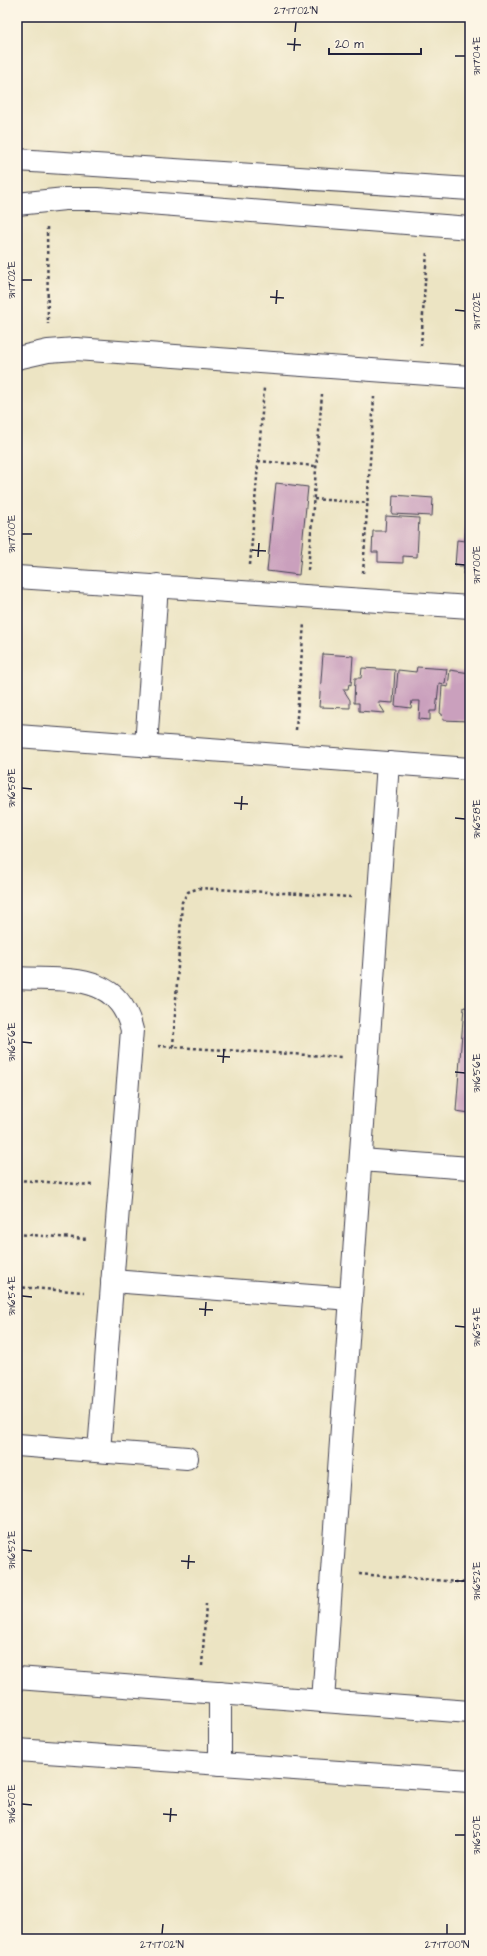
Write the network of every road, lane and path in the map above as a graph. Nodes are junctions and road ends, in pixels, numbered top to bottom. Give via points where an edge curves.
1 (17, 160) edge
2 (470, 189) edge
3 (46, 201) junction
4 (17, 204) edge
5 (429, 225) junction
6 (470, 228) edge
7 (48, 351) junction
8 (17, 358) edge
9 (266, 362) junction
10 (324, 367) junction
11 (376, 370) junction
12 (420, 373) junction
13 (470, 377) edge
14 (258, 461) junction
15 (316, 466) junction
16 (314, 499) junction
17 (368, 503) junction
18 (17, 577) edge
19 (157, 585) junction
20 (248, 591) junction
21 (306, 595) junction
22 (362, 599) junction
23 (470, 607) edge
24 (17, 736) edge
25 (146, 746) junction
26 (294, 756) junction
27 (388, 763) junction
28 (470, 768) edge
29 (379, 899) junction
30 (17, 978) edge
31 (132, 1044) junction
32 (173, 1047) junction
33 (368, 1058) junction
34 (361, 1160) junction
35 (470, 1168) edge
36 (17, 1180) edge
37 (120, 1187) junction
38 (17, 1234) edge
39 (116, 1241) junction
40 (17, 1287) edge
41 (112, 1288) junction
42 (351, 1299) junction
43 (17, 1445) edge
44 (98, 1451) junction
45 (187, 1458) dead end
46 (332, 1572) junction
47 (470, 1583) edge
48 (206, 1604) dead end
49 (17, 1678) edge
50 (210, 1693) junction
51 (323, 1701) junction
52 (470, 1712) edge
53 (17, 1750) edge
54 (220, 1764) junction
55 (470, 1781) edge

1 - 2 street
3 - 4 street
3 - 5 street via 97,199
3 - 7 path
5 - 6 street
5 - 12 path
7 - 8 street
7 - 9 street via 76,349
9 - 10 street
9 - 14 path
10 - 11 street
10 - 15 path
11 - 12 street
11 - 17 path
12 - 13 street
14 - 15 path
14 - 20 path
15 - 16 path
16 - 17 path
16 - 21 path
17 - 22 path
18 - 19 street
19 - 20 street
19 - 25 street
20 - 21 street
21 - 22 street
21 - 26 path
22 - 23 street
24 - 25 street
25 - 26 street
26 - 27 street
27 - 28 street
27 - 29 street
29 - 32 path via 199,888 188,892 182,902
29 - 33 street
30 - 31 street via 87,982 100,986 122,1004 132,1030
31 - 32 path
31 - 37 street
32 - 33 path
33 - 34 street
34 - 35 street
34 - 42 street
36 - 37 path
37 - 39 street
38 - 39 path
39 - 41 street
40 - 41 path
41 - 42 street
41 - 44 street
42 - 46 street
43 - 44 street
44 - 45 street
46 - 47 path
46 - 51 street
48 - 50 path
49 - 50 street
50 - 51 street
50 - 54 street
51 - 52 street
53 - 54 street
54 - 55 street

